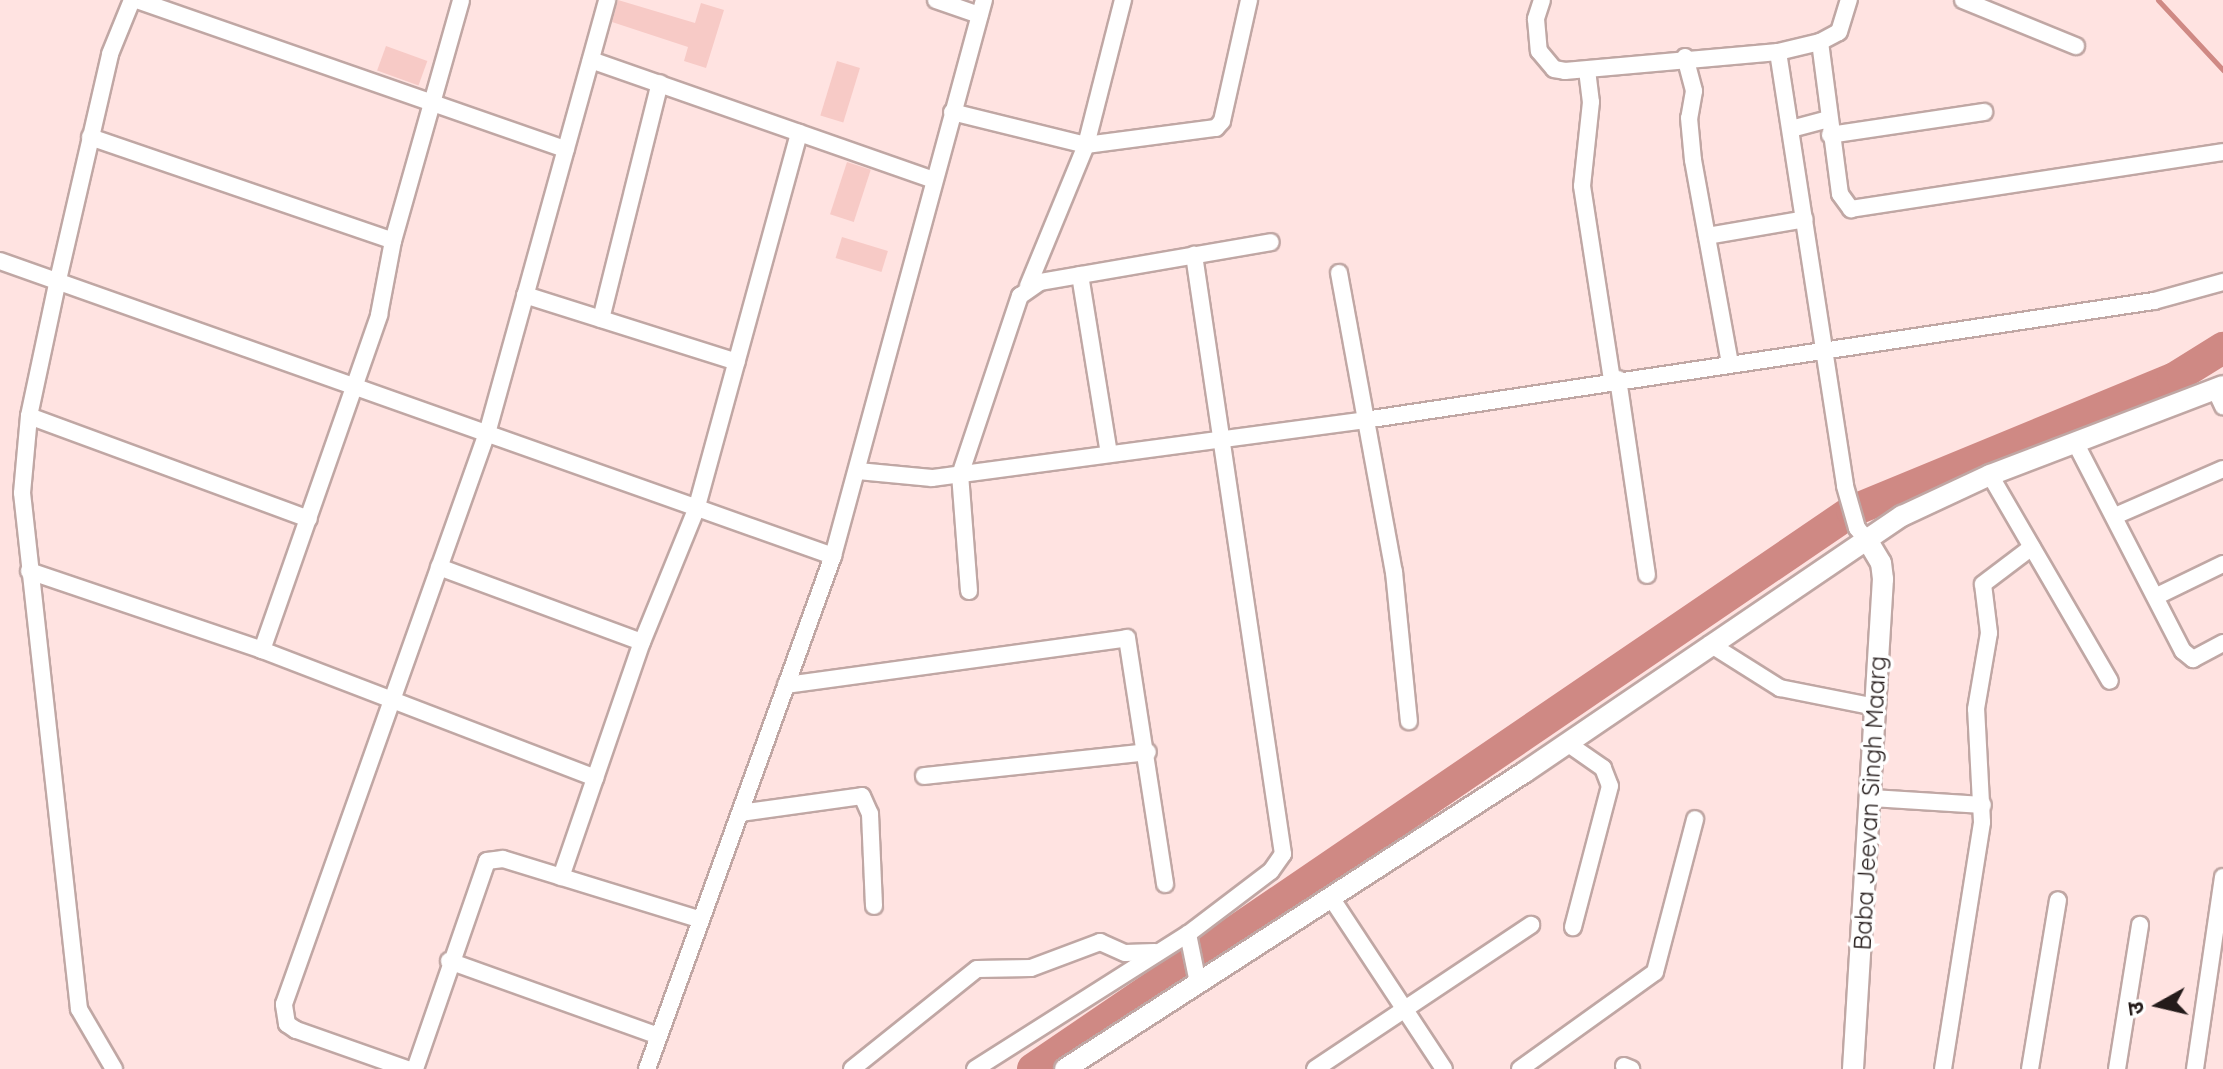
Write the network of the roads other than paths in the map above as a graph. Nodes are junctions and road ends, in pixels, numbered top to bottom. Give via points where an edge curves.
1 (135, 0) edge
2 (461, 0) edge
3 (607, 0) edge
4 (936, 0) edge
5 (1123, 0) edge
6 (1249, 0) edge
7 (1542, 0) edge
8 (1849, 0) edge
9 (1963, 0) edge
10 (981, 8) edge
11 (1820, 42) junction
12 (2076, 46) dead end
13 (1778, 52) junction
14 (1685, 57) junction
15 (591, 60) junction
16 (1587, 70) junction
17 (660, 83) junction
18 (435, 103) junction
19 (952, 112) junction
20 (1984, 112) dead end
21 (1829, 127) junction
22 (1791, 129) junction
23 (799, 133) junction
24 (90, 137) junction
25 (1086, 145) junction
26 (566, 149) junction
27 (2223, 152) edge
28 (933, 180) junction
29 (1805, 219) junction
30 (1707, 236) junction
31 (393, 241) junction
32 (1271, 242) dead end
33 (1194, 255) junction
34 (0, 261) edge
35 (1339, 273) dead end
36 (1080, 275) junction
37 (58, 280) junction
38 (2223, 282) edge
39 (1028, 286) junction
40 (525, 295) junction
41 (601, 319) junction
42 (1825, 348) junction
43 (737, 362) junction
44 (1730, 363) junction
45 (1615, 379) junction
46 (356, 387) junction
47 (2221, 395) edge
48 (29, 416) junction
49 (1365, 420) junction
50 (488, 430) junction
51 (1224, 439) junction
52 (2076, 444) junction
53 (1109, 454) junction
54 (2223, 469) edge
55 (858, 471) junction
56 (960, 475) junction
57 (1990, 475) junction
58 (696, 510) junction
59 (2115, 516) junction
60 (309, 519) junction
61 (1863, 534) junction
62 (2032, 547) junction
63 (833, 556) junction
64 (2223, 564) edge
65 (439, 567) junction
66 (29, 571) junction
67 (1647, 575) dead end
68 (969, 591) dead end
69 (2157, 596) junction
70 (642, 642) junction
71 (2223, 643) edge
72 (1710, 644) junction
73 (262, 650) junction
74 (2110, 681) dead end
75 (786, 685) junction
76 (394, 703) junction
77 (1876, 707) junction
78 (1409, 721) dead end
79 (1567, 743) junction
80 (1148, 752) junction
81 (924, 776) dead end
82 (595, 778) junction
83 (1872, 798) junction
84 (1983, 805) junction
85 (740, 813) junction
86 (1695, 819) dead end
87 (561, 877) junction
88 (2223, 877) edge
89 (1165, 884) dead end
90 (1330, 896) junction
91 (2058, 900) dead end
92 (874, 906) dead end
93 (701, 920) junction
94 (1531, 925) dead end
95 (2140, 925) dead end
96 (1573, 927) dead end
97 (1189, 938) junction
98 (1160, 951) junction
99 (449, 961) junction
100 (1197, 977) junction
101 (1404, 1008) junction
102 (658, 1036) junction
103 (1858, 1068) edge
104 (114, 1069) edge
105 (407, 1069) edge
106 (415, 1069) edge
107 (647, 1069) edge
108 (852, 1069) edge
109 (975, 1069) edge
110 (1065, 1069) edge
111 (1315, 1069) edge
112 (1444, 1069) edge
113 (1520, 1069) edge
114 (1943, 1069) edge
115 (2030, 1069) edge
116 (2117, 1069) edge
117 (2195, 1069) edge

1 - 18 street
1 - 24 street via 110,54
2 - 18 street
3 - 15 street
4 - 10 street
5 - 25 street
6 - 25 street via 1220,125
7 - 16 street via 1535,40 1545,61 1554,69
8 - 11 street via 1839,32
9 - 12 street
10 - 19 street
11 - 13 street
11 - 21 street
13 - 14 street
13 - 22 street
14 - 16 street
14 - 30 street via 1694,91 1690,130
15 - 17 street
15 - 26 street
16 - 45 street via 1591,102 1581,172
17 - 23 street
17 - 41 street
18 - 26 street
18 - 31 street
19 - 25 street
19 - 28 street
20 - 21 street
21 - 22 street
21 - 27 street via 1842,202 1859,210
22 - 29 street
23 - 28 street
23 - 43 street
24 - 31 street
24 - 37 street
25 - 39 street
26 - 40 street
28 - 55 street
29 - 30 street
29 - 42 street
30 - 44 street
31 - 46 street via 379,315
32 - 33 street
33 - 36 street
33 - 51 street
34 - 37 street
35 - 49 street
36 - 39 street
36 - 53 street
37 - 46 street
37 - 48 street
38 - 42 street via 2154,301
39 - 56 street via 1020,296
40 - 41 street
40 - 50 street
41 - 43 street
42 - 44 street
42 - 61 street via 1850,508
43 - 58 street
44 - 45 street
45 - 49 street
45 - 67 street
46 - 50 street
46 - 60 street
47 - 52 street
48 - 60 street
48 - 66 street via 22,493
49 - 51 street
49 - 78 street via 1394,572
50 - 58 street
50 - 65 street
51 - 53 street
51 - 97 street via 1283,854 1271,871
52 - 57 street
52 - 59 street
53 - 56 street
54 - 59 street
55 - 56 street via 900,477
55 - 63 street
56 - 68 street
57 - 61 street
57 - 62 street
58 - 63 street
58 - 70 street
59 - 69 street
60 - 73 street
61 - 72 street
61 - 77 street, Baba Jeevan Singh Maarg via 1882,571
62 - 74 street
62 - 84 street via 1983,584 1989,633 1976,709
63 - 75 street
64 - 69 street
65 - 70 street
65 - 76 street
66 - 73 street
66 - 104 street via 79,1009
69 - 71 street via 2187,656 2193,659
70 - 82 street
72 - 77 street via 1780,688
72 - 79 street
73 - 76 street
75 - 80 street via 1118,636 1132,646
75 - 85 street
76 - 82 street
76 - 105 street via 321,894 283,1014 296,1030
77 - 83 street, Baba Jeevan Singh Maarg
79 - 90 street
79 - 96 street via 1603,768 1610,786
80 - 81 street
80 - 89 street
82 - 87 street
83 - 84 street
83 - 103 street, Baba Jeevan Singh Maarg
84 - 114 street
85 - 92 street via 862,796 870,814
85 - 93 street
86 - 113 street via 1655,972
87 - 93 street
87 - 99 street via 503,859 487,861
88 - 117 street
90 - 100 street
90 - 101 street
91 - 115 street
93 - 102 street
94 - 101 street
95 - 116 street
97 - 98 street
97 - 100 street
98 - 108 street via 1125,953 1100,942 1031,968 977,969
98 - 109 street
99 - 102 street
99 - 106 street
100 - 110 street
101 - 111 street
101 - 112 street
102 - 107 street

